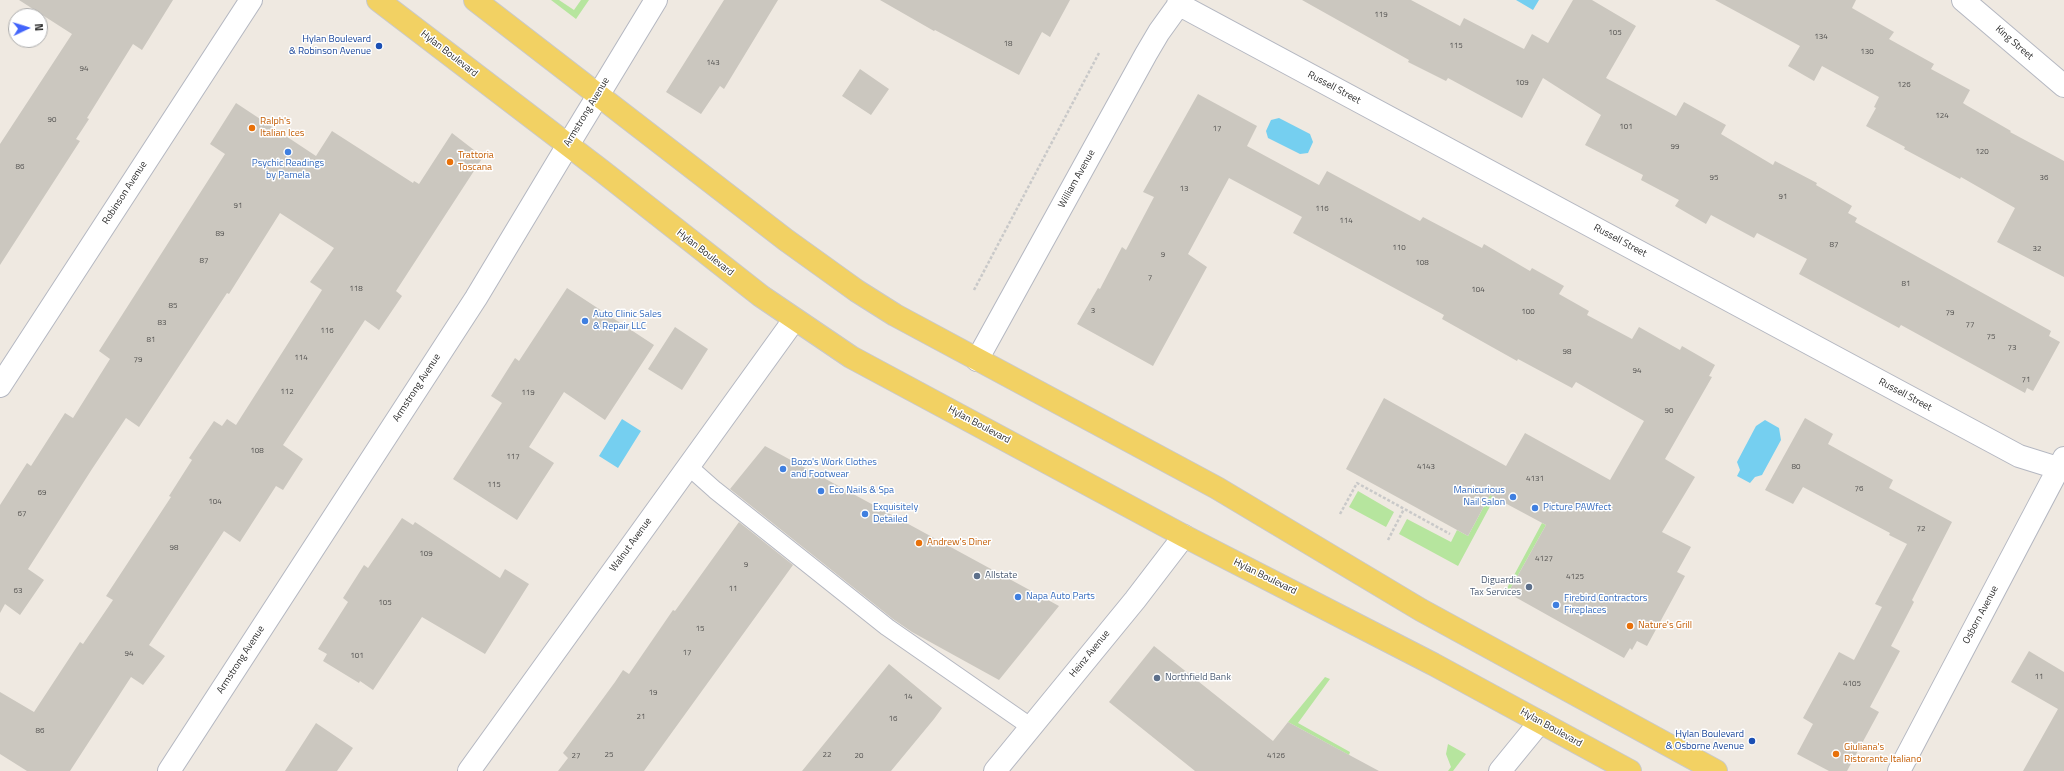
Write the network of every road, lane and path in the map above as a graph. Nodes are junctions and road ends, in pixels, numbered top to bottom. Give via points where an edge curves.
1 (251, 0) edge
2 (378, 0) edge
3 (475, 0) edge
4 (656, 0) edge
5 (1963, 0) edge
6 (1180, 2) edge
7 (1099, 53) dead end
8 (2064, 86) edge
9 (597, 94) junction
10 (568, 145) junction
11 (974, 290) dead end
12 (794, 320) junction
13 (977, 360) junction
14 (0, 386) edge
15 (688, 466) junction
16 (2062, 466) edge
17 (1404, 509) junction
18 (1340, 514) dead end
19 (1450, 534) dead end
20 (1184, 536) junction
21 (1388, 540) dead end
22 (1540, 722) junction
23 (1030, 727) junction
24 (169, 771) edge
25 (469, 771) edge
26 (994, 771) edge
27 (1500, 771) edge
28 (1630, 771) edge
29 (1716, 771) edge
30 (1899, 771) edge

1 - 14 street, Robinson Avenue
2 - 10 main road, Hylan Boulevard
3 - 9 main road
4 - 9 street, Armstrong Avenue
5 - 8 street, King Street
6 - 13 street, William Avenue via 1146,54
6 - 16 street, Russell Street via 2019,456
7 - 11 path
9 - 10 street, Armstrong Avenue
9 - 13 main road via 786,240 857,291 894,315
10 - 12 main road, Hylan Boulevard via 705,254
10 - 24 street, Armstrong Avenue via 476,298
12 - 15 street, Walnut Avenue
12 - 20 main road, Hylan Boulevard via 887,377
13 - 29 main road via 1217,488 1421,610
15 - 23 lane via 887,627
15 - 25 street, Walnut Avenue
16 - 30 street, Osborn Avenue
17 - 18 path via 1358,483
17 - 19 path
17 - 21 path
20 - 22 main road, Hylan Boulevard via 1312,600
20 - 23 street, Heinz Avenue via 1135,600
22 - 27 street
22 - 28 main road, Hylan Boulevard
23 - 26 street, Heinz Avenue

